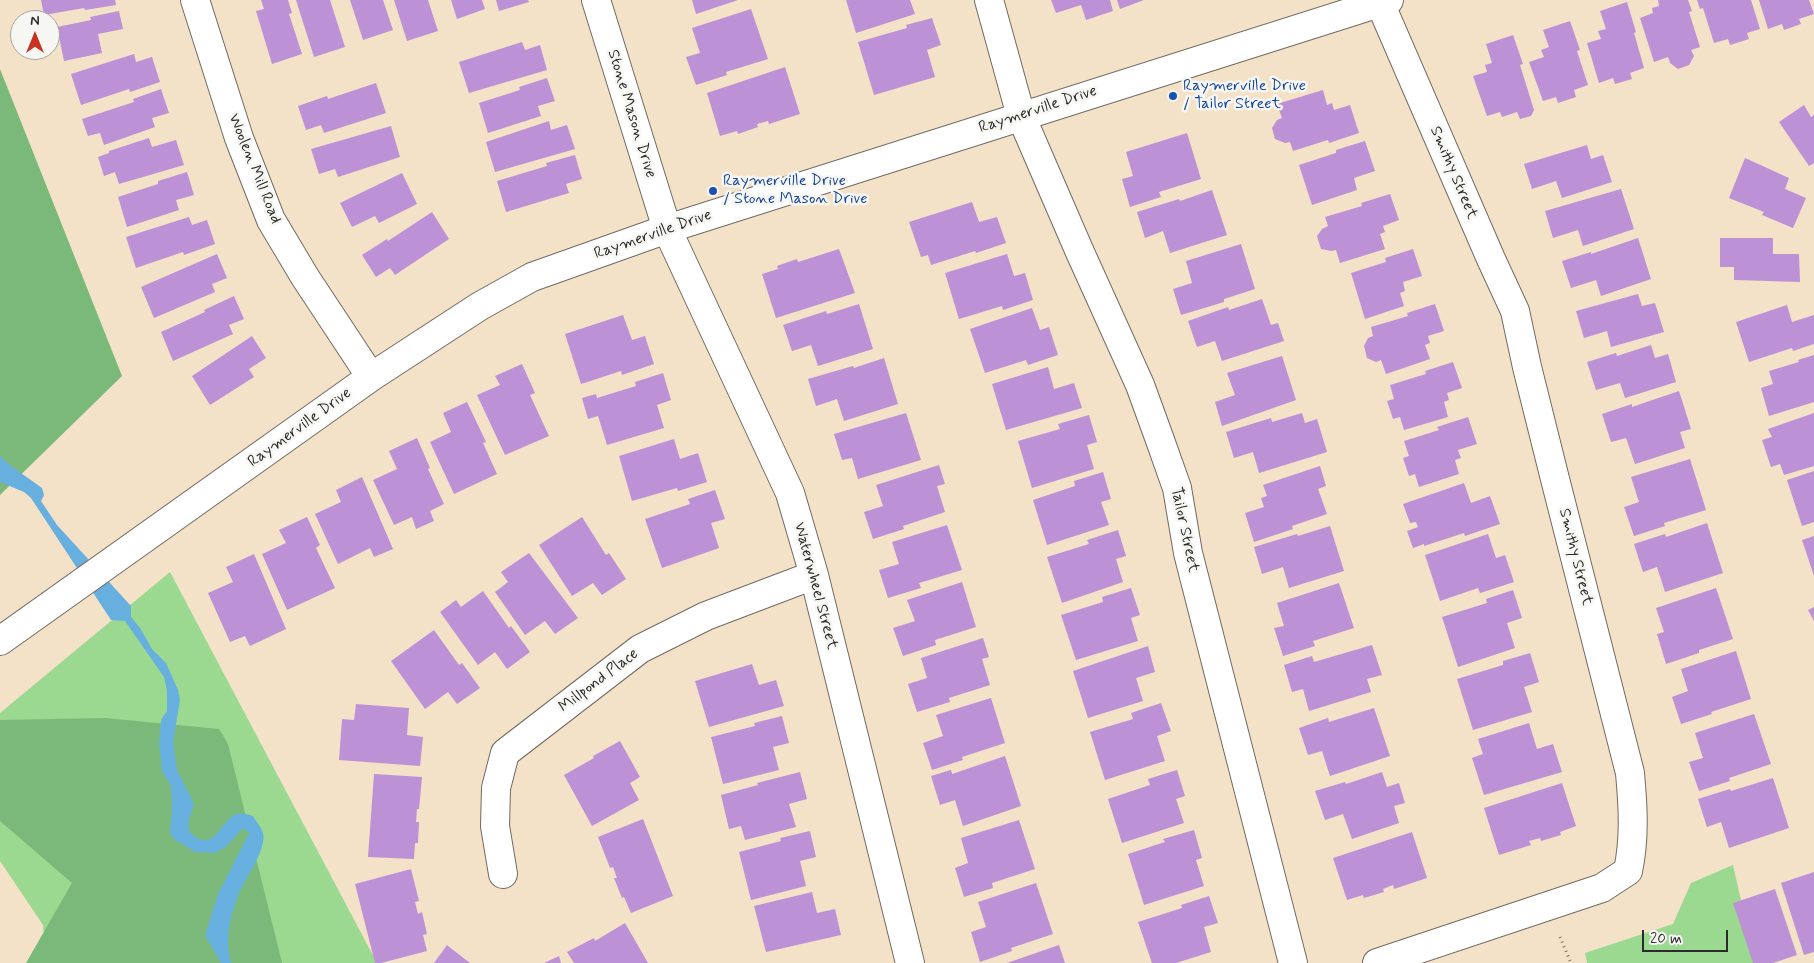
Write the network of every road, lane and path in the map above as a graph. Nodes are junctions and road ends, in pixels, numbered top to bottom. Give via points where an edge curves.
1 (195, 0) edge
2 (596, 0) edge
3 (989, 0) edge
4 (1385, 1) edge
5 (1021, 116) junction
6 (666, 229) junction
7 (371, 377) junction
8 (814, 575) junction
9 (0, 641) edge
10 (503, 874) dead end
11 (1560, 937) dead end
12 (910, 963) edge
13 (1293, 963) edge
14 (1377, 963) edge
15 (1571, 963) edge

1 - 7 street, Woolen Mill Road via 239,138 271,220 304,277
2 - 6 street, Stone Mason Drive
3 - 5 street, Tailor Street
4 - 5 street, Raymerville Drive
4 - 14 street, Smithy Street via 1491,259 1516,311 1552,470 1630,773 1634,812 1628,871 1602,888
5 - 6 street, Raymerville Drive
5 - 13 street, Tailor Street via 1140,385 1177,488 1188,553
6 - 7 street, Raymerville Drive via 532,277 480,306
6 - 8 street, Waterwheel Street via 790,493
7 - 9 street, Raymerville Drive
8 - 10 street, Millpond Place via 706,616 640,649 505,754 496,788 495,826
8 - 12 street, Waterwheel Street
11 - 15 path

